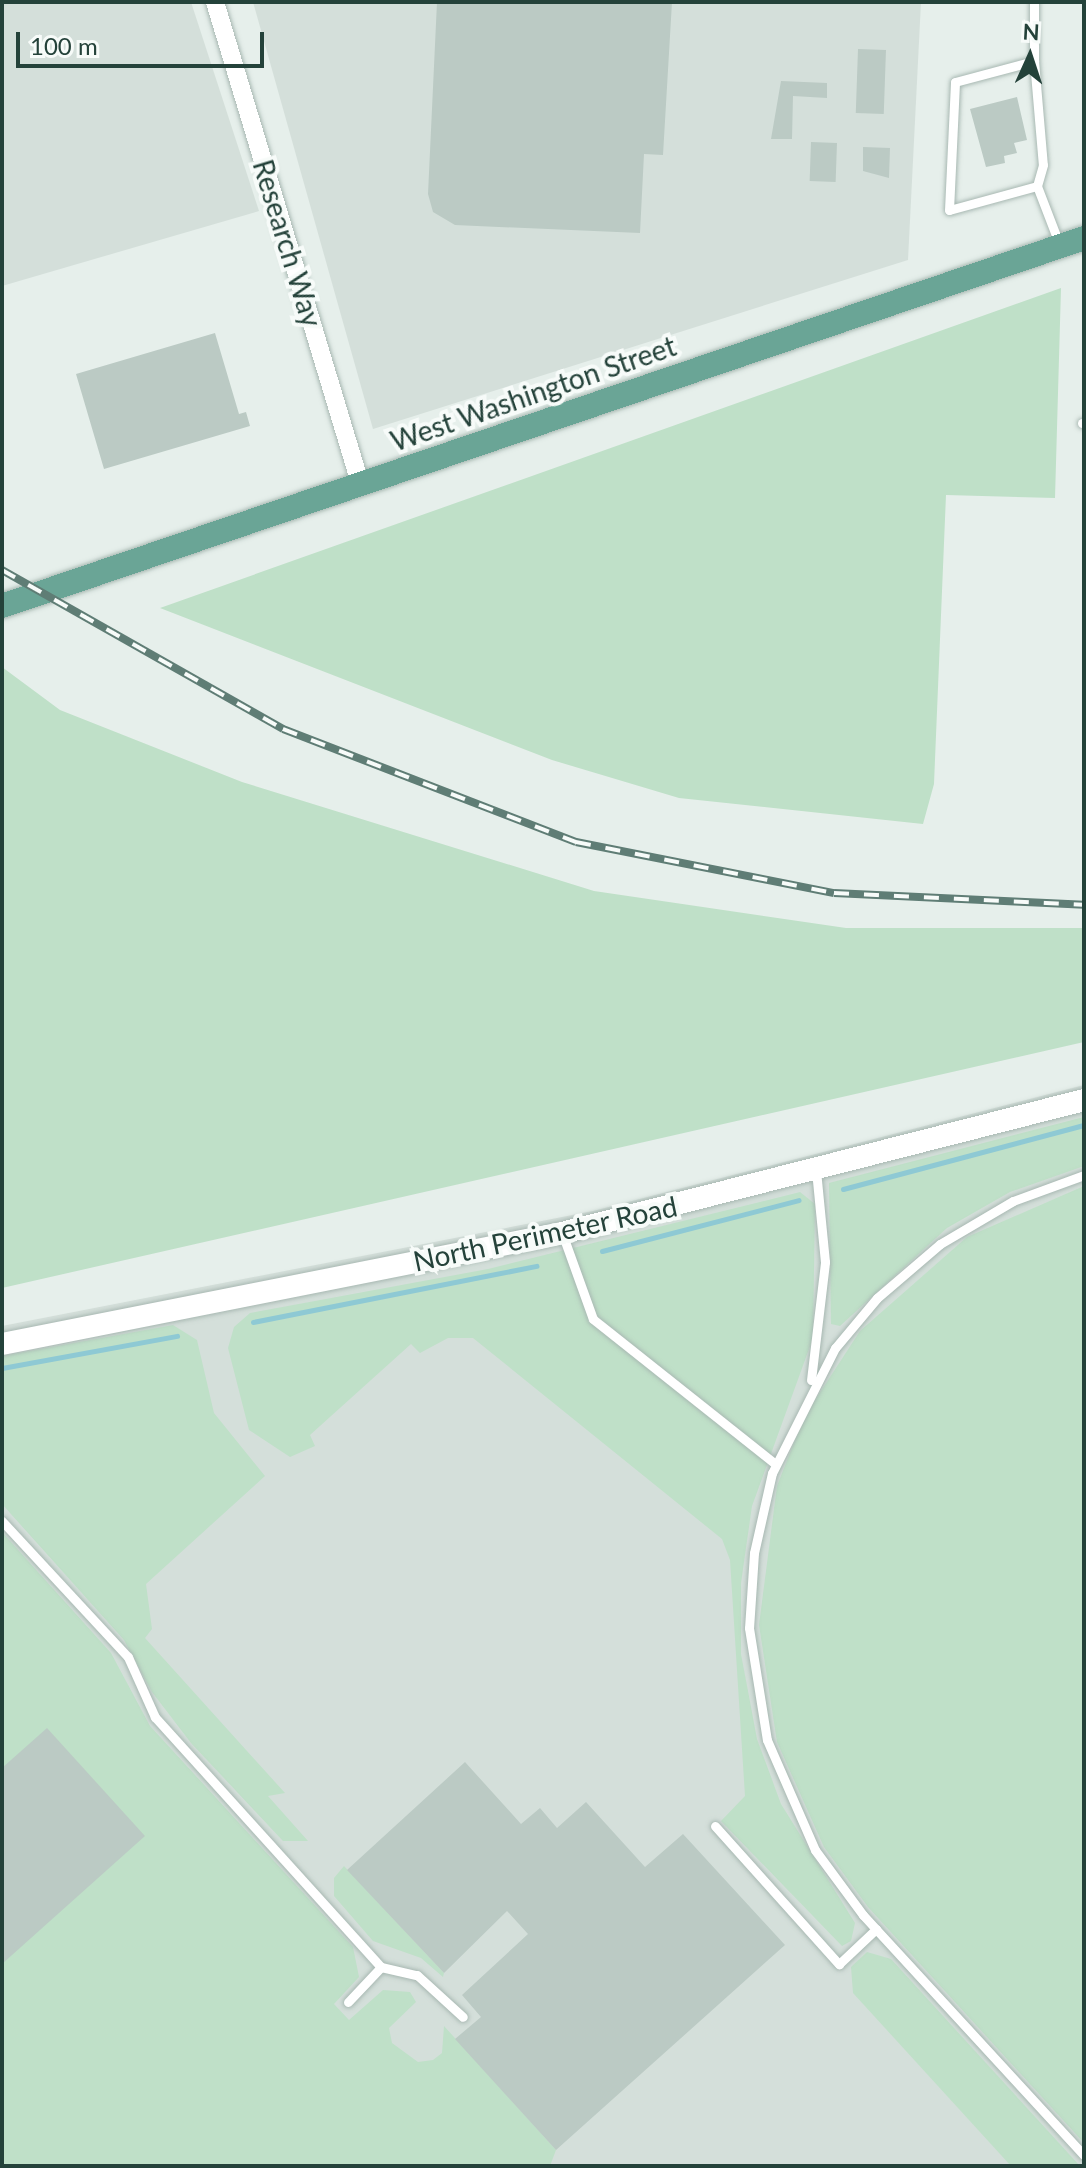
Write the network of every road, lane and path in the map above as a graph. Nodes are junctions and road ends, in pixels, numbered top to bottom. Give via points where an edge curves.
1 (215, 2) edge
2 (1034, 2) edge
3 (1034, 61) junction
4 (1037, 186) junction
5 (1084, 238) edge
6 (1060, 246) junction
7 (360, 483) junction
8 (2, 606) edge
9 (1084, 1100) edge
10 (816, 1170) junction
11 (1084, 1175) edge
12 (562, 1233) junction
13 (2, 1344) edge
14 (810, 1387) junction
15 (775, 1464) junction
16 (2, 1521) edge
17 (715, 1826) dead end
18 (876, 1929) junction
19 (381, 1967) junction
20 (348, 2002) dead end
21 (463, 2017) dead end
22 (1084, 2155) edge

1 - 7 street, Research Way
2 - 3 lane
3 - 4 lane via 1043,165
3 - 4 lane via 955,82 949,210
4 - 6 lane
5 - 6 main road, West Washington Street
6 - 7 main road, West Washington Street
7 - 8 main road, West Washington Street
9 - 10 street, North Perimeter Road
10 - 12 street, North Perimeter Road
10 - 14 lane via 825,1262
11 - 14 lane via 1013,1201 933,1249 871,1304
12 - 13 street, North Perimeter Road
12 - 15 lane via 593,1319
14 - 15 lane
15 - 18 lane via 751,1581 760,1711 776,1767 811,1842
16 - 19 lane via 128,1657 155,1717
17 - 18 lane via 839,1964
18 - 22 lane
19 - 20 lane
19 - 21 lane via 417,1975

